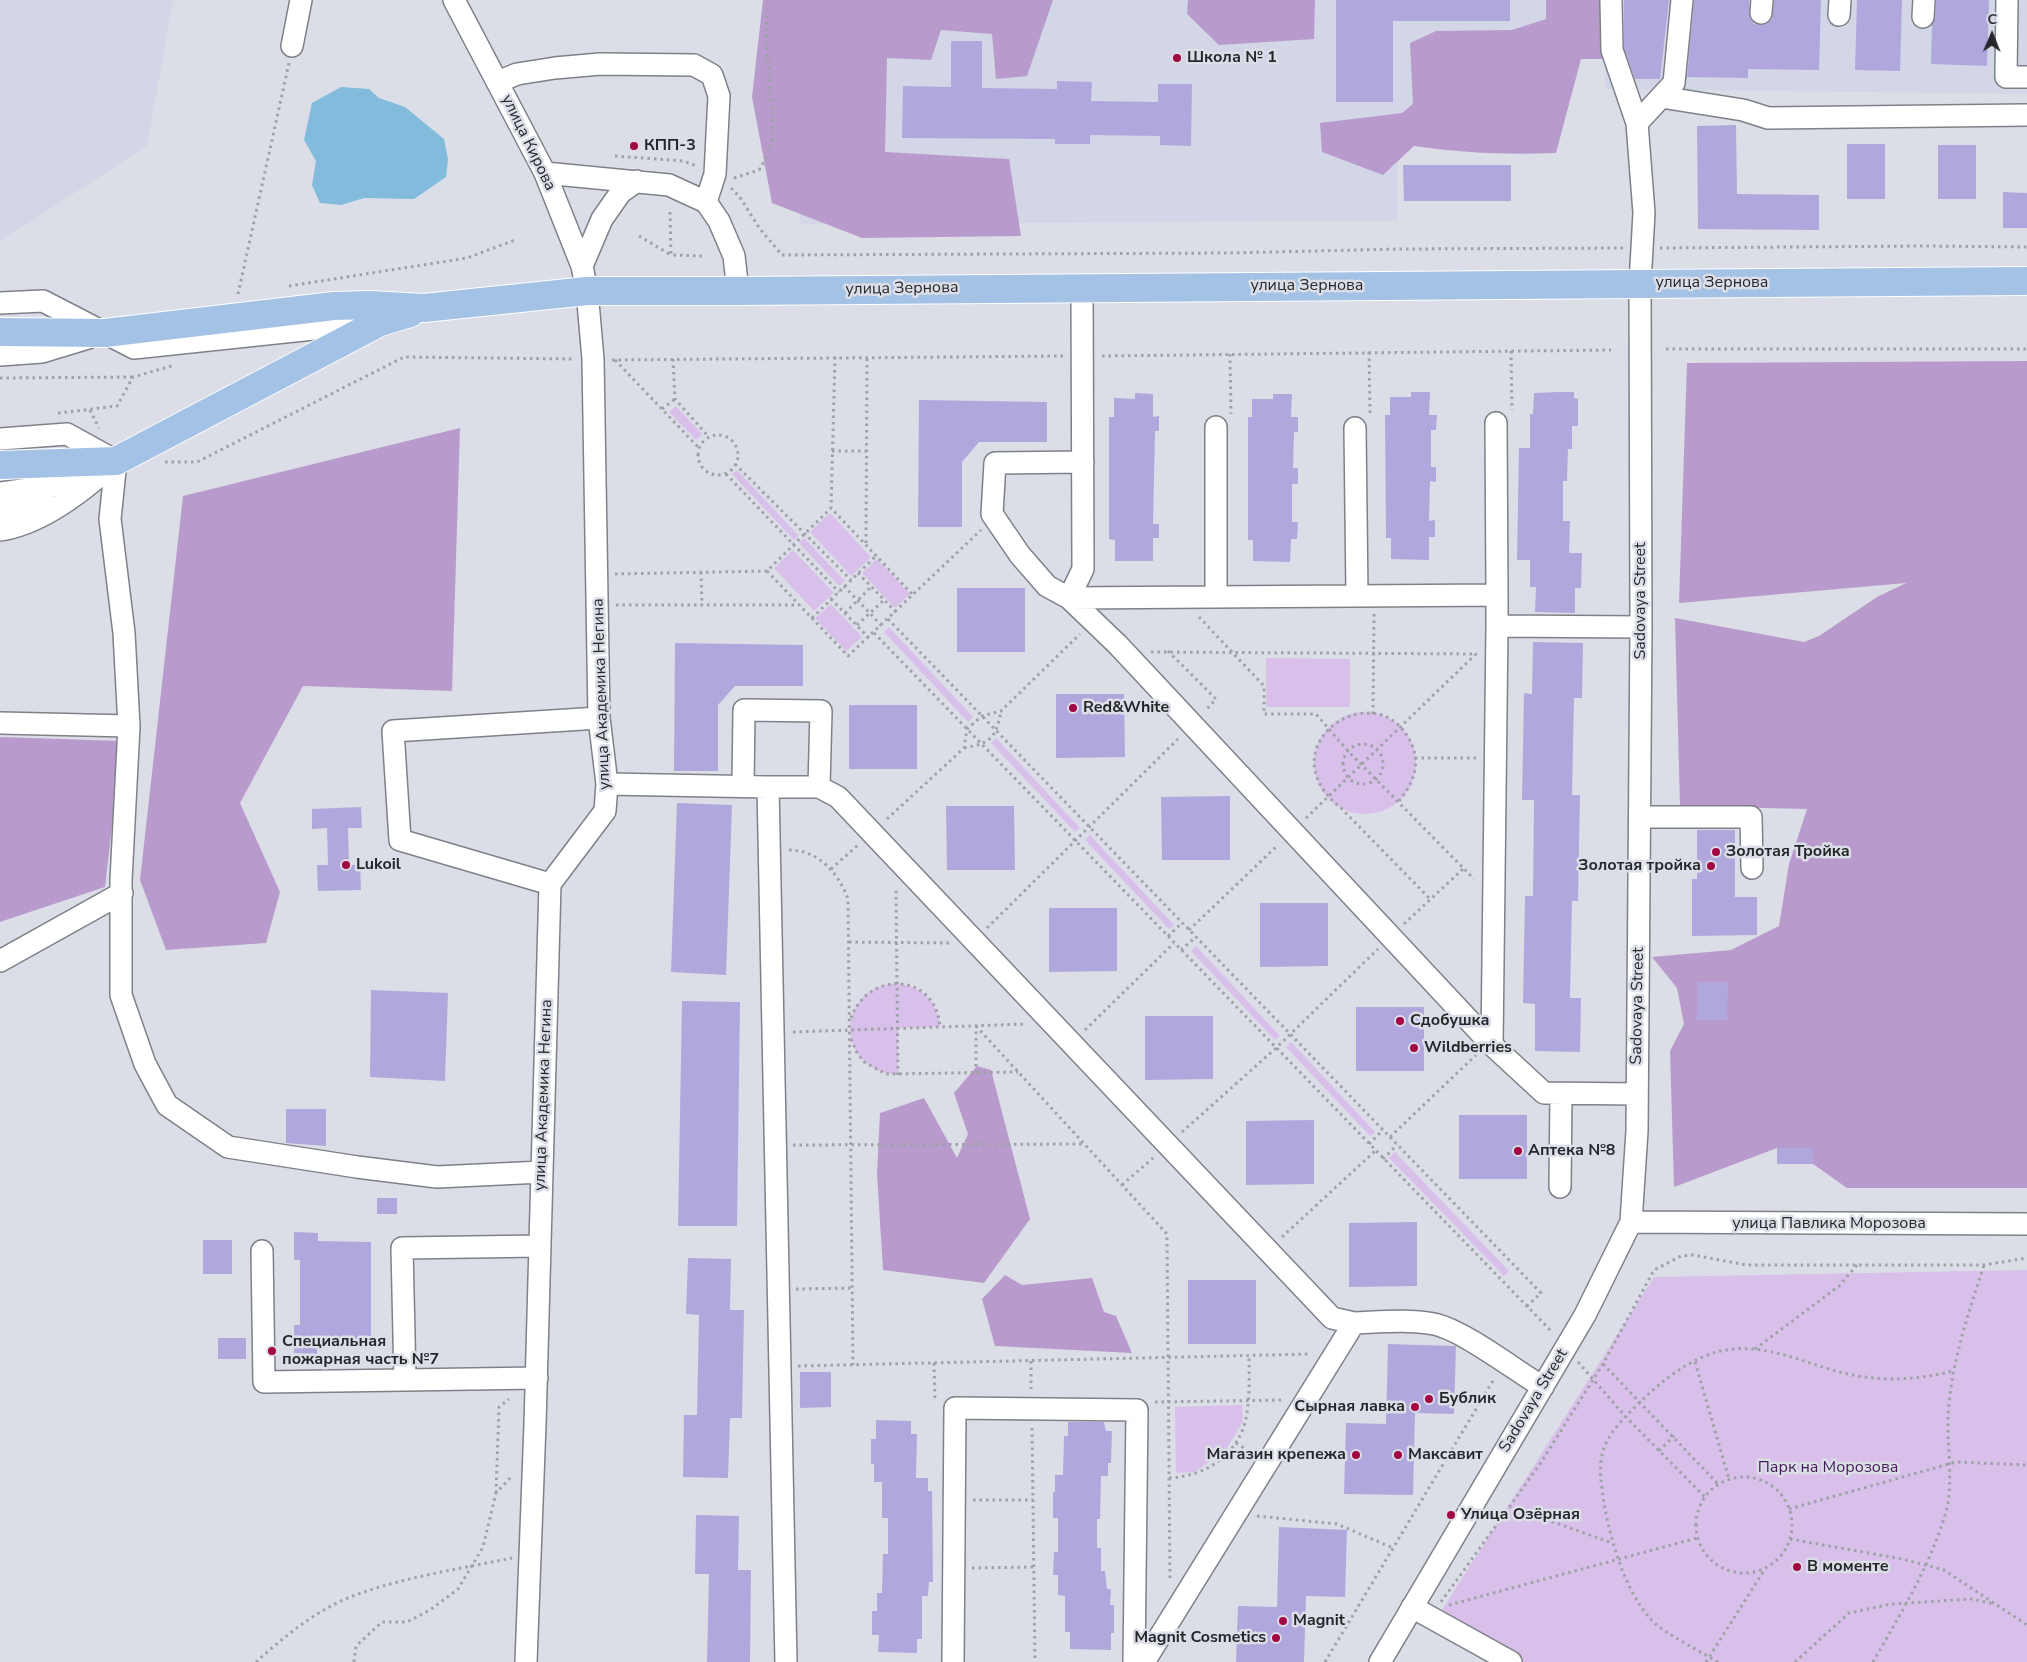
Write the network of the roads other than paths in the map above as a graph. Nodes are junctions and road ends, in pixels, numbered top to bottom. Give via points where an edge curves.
1 (454, 0) edge
2 (1612, 0) edge
3 (1682, 0) edge
4 (2007, 0) edge
5 (296, 5) edge
6 (292, 46) road end
7 (2027, 77) edge
8 (498, 82) junction
9 (1661, 98) junction
10 (2027, 115) edge
11 (1637, 123) junction
12 (545, 173) junction
13 (637, 181) junction
14 (706, 202) junction
15 (584, 279) junction
16 (2027, 281) edge
17 (1640, 283) junction
18 (1082, 288) junction
19 (738, 291) junction
20 (0, 303) edge
21 (424, 308) junction
22 (380, 322) junction
23 (0, 332) edge
24 (105, 333) junction
25 (0, 355) edge
26 (1496, 423) road end
27 (1216, 427) road end
28 (1355, 428) road end
29 (0, 439) edge
30 (116, 461) junction
31 (1082, 462) junction
32 (0, 465) edge
33 (96, 479) junction
34 (0, 493) edge
35 (68, 499) junction
36 (0, 512) edge
37 (0, 530) edge
38 (1497, 595) junction
39 (1365, 596) junction
40 (1069, 598) junction
41 (1216, 598) junction
42 (1497, 626) junction
43 (1641, 627) junction
44 (599, 718) junction
45 (0, 723) edge
46 (129, 726) junction
47 (607, 784) junction
48 (743, 786) junction
49 (768, 787) junction
50 (820, 787) junction
51 (1640, 817) junction
52 (1752, 868) dead end
53 (550, 884) junction
54 (122, 893) junction
55 (0, 961) edge
56 (1486, 1048) junction
57 (1561, 1094) junction
58 (1637, 1094) junction
59 (542, 1172) junction
60 (1560, 1187) dead end
61 (1631, 1222) junction
62 (2027, 1224) edge
63 (540, 1246) junction
64 (262, 1251) dead end
65 (1354, 1323) junction
66 (537, 1378) junction
67 (404, 1380) junction
68 (1543, 1388) junction
69 (1412, 1607) junction
70 (526, 1662) edge
71 (786, 1662) edge
72 (953, 1662) edge
73 (1134, 1662) edge
74 (1144, 1662) edge
75 (1380, 1662) edge
76 (1511, 1662) edge

1 - 8 street, улица Кирова
2 - 11 street, Sadovaya Street via 1612,50
3 - 9 street via 1674,83
4 - 7 street via 2006,77
5 - 6 street
8 - 12 street, улица Кирова
8 - 14 street via 517,74 600,64 694,65 712,75 718,96 718,177
9 - 10 street via 1743,110 1768,118
9 - 11 street
11 - 17 street, Sadovaya Street via 1644,214
12 - 13 street
12 - 15 street, улица Кирова
13 - 14 street via 669,184
13 - 15 street via 621,192 602,219
14 - 19 street via 719,221 734,256
15 - 19 main road, улица Зернова
15 - 21 main road, улица Зернова
15 - 44 street, улица Академика Негина via 593,359
16 - 17 main road, улица Зернова
17 - 18 main road, улица Зернова
17 - 43 street, Sadovaya Street
18 - 19 main road, улица Зернова
18 - 31 street
20 - 24 street via 43,302
21 - 22 main road
21 - 24 main road via 334,306
22 - 24 street via 134,348
22 - 30 main road
23 - 24 main road
24 - 25 street via 42,352
26 - 38 street
27 - 41 street
28 - 39 street
29 - 30 street via 68,434
30 - 32 main road
30 - 33 street
30 - 46 street via 110,519 124,633
31 - 40 street via 1083,569
31 - 40 street via 995,463 992,514 1047,586
33 - 34 street
33 - 35 street
35 - 36 street
35 - 37 street via 18,528
38 - 39 street
38 - 42 street
39 - 41 street
40 - 41 street
40 - 56 street via 1118,645 1391,937
42 - 43 street
42 - 56 street via 1487,654 1496,758
43 - 51 street, Sadovaya Street
44 - 47 street, улица Академика Негина
44 - 53 street via 393,731 400,840
45 - 46 street
46 - 54 street
47 - 48 street
47 - 53 street, улица Академика Негина via 605,811
48 - 49 street
48 - 50 street via 744,710 821,711
49 - 50 street
49 - 71 street
50 - 65 street via 838,797 1332,1318
51 - 52 street via 1750,817
51 - 58 street, Sadovaya Street
53 - 59 street, улица Академика Негина
54 - 55 street
54 - 59 street via 121,995 145,1064 167,1105 228,1147 437,1177
56 - 57 street via 1544,1093
57 - 58 street
57 - 60 street
58 - 61 street, Sadovaya Street
59 - 63 street, улица Академика Негина
61 - 62 street, улица Павлика Морозова
61 - 68 street, Sadovaya Street via 1612,1265
63 - 66 street, улица Академика Негина
63 - 67 street via 402,1248
64 - 67 street via 264,1382
65 - 68 street via 1421,1322 1437,1325 1460,1335
65 - 74 street
66 - 67 street
66 - 70 street, улица Академика Негина
68 - 69 street, Sadovaya Street
69 - 75 street, Sadovaya Street
69 - 76 street
72 - 73 street via 956,1408 1137,1410

